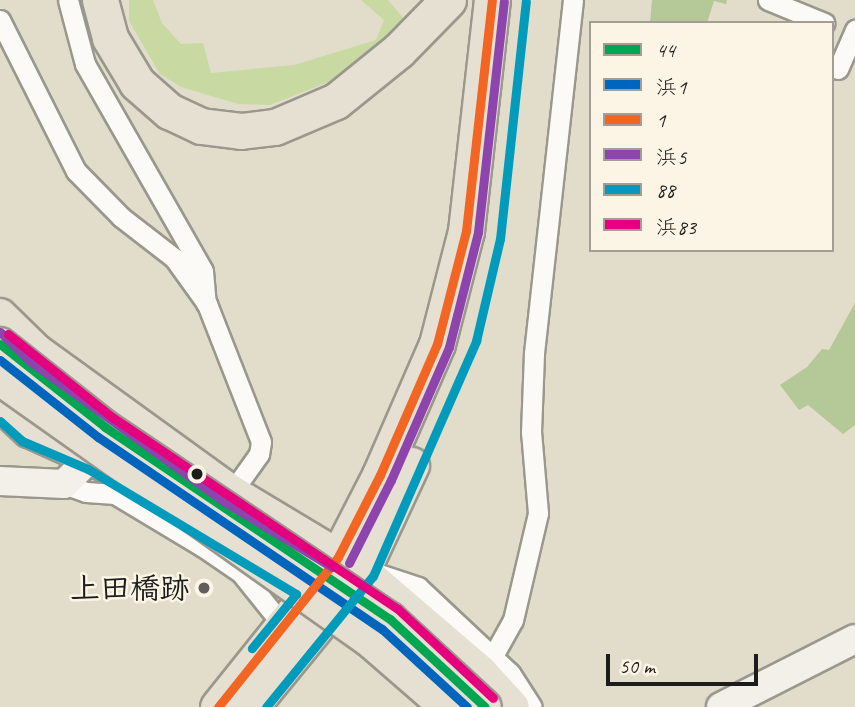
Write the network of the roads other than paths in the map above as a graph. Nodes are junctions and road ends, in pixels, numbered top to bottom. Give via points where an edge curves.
1 (68, 0) edge
2 (100, 0) edge
3 (448, 0) edge
4 (492, 0) edge
5 (514, 0) edge
6 (573, 0) edge
7 (768, 0) edge
8 (0, 20) edge
9 (819, 21) edge
10 (834, 27) edge
11 (854, 33) edge
12 (838, 69) dead end
13 (206, 304) junction
14 (0, 315) edge
15 (0, 344) edge
16 (0, 379) edge
17 (0, 404) edge
18 (125, 415) junction
19 (94, 458) junction
20 (0, 481) edge
21 (64, 484) junction
22 (232, 492) junction
23 (350, 563) junction
24 (326, 597) junction
25 (285, 628) junction
26 (855, 639) edge
27 (486, 663) junction
28 (218, 707) edge
29 (250, 707) edge
30 (446, 707) edge
31 (460, 707) edge
32 (473, 707) edge
33 (485, 707) edge
34 (513, 707) edge
35 (532, 707) edge
36 (721, 707) edge

1 - 13 street via 85,64 203,271
2 - 3 highway via 110,37 137,83 169,111 201,126 241,131 288,123 336,101 399,50
4 - 23 highway via 466,231 437,344 380,475
5 - 23 highway via 488,238 464,337
6 - 27 street via 534,353 531,432 538,513 513,620
7 - 9 street
8 - 13 street via 76,171 121,216 174,258
10 - 11 street
11 - 12 street
13 - 22 street via 261,442 259,454
14 - 18 main road via 37,351
15 - 33 main road, bridge via 105,427 390,619
16 - 30 main road, bridge via 371,642
17 - 19 main road via 29,431
18 - 19 street
18 - 22 main road
19 - 21 street
19 - 24 main road
20 - 21 street
21 - 25 street via 86,492 115,494 203,547 241,573
22 - 23 main road
23 - 24 highway
23 - 27 main road
24 - 25 highway
24 - 29 highway
24 - 31 main road via 394,647
25 - 28 highway
26 - 36 street
27 - 32 street
27 - 34 main road
27 - 35 street

